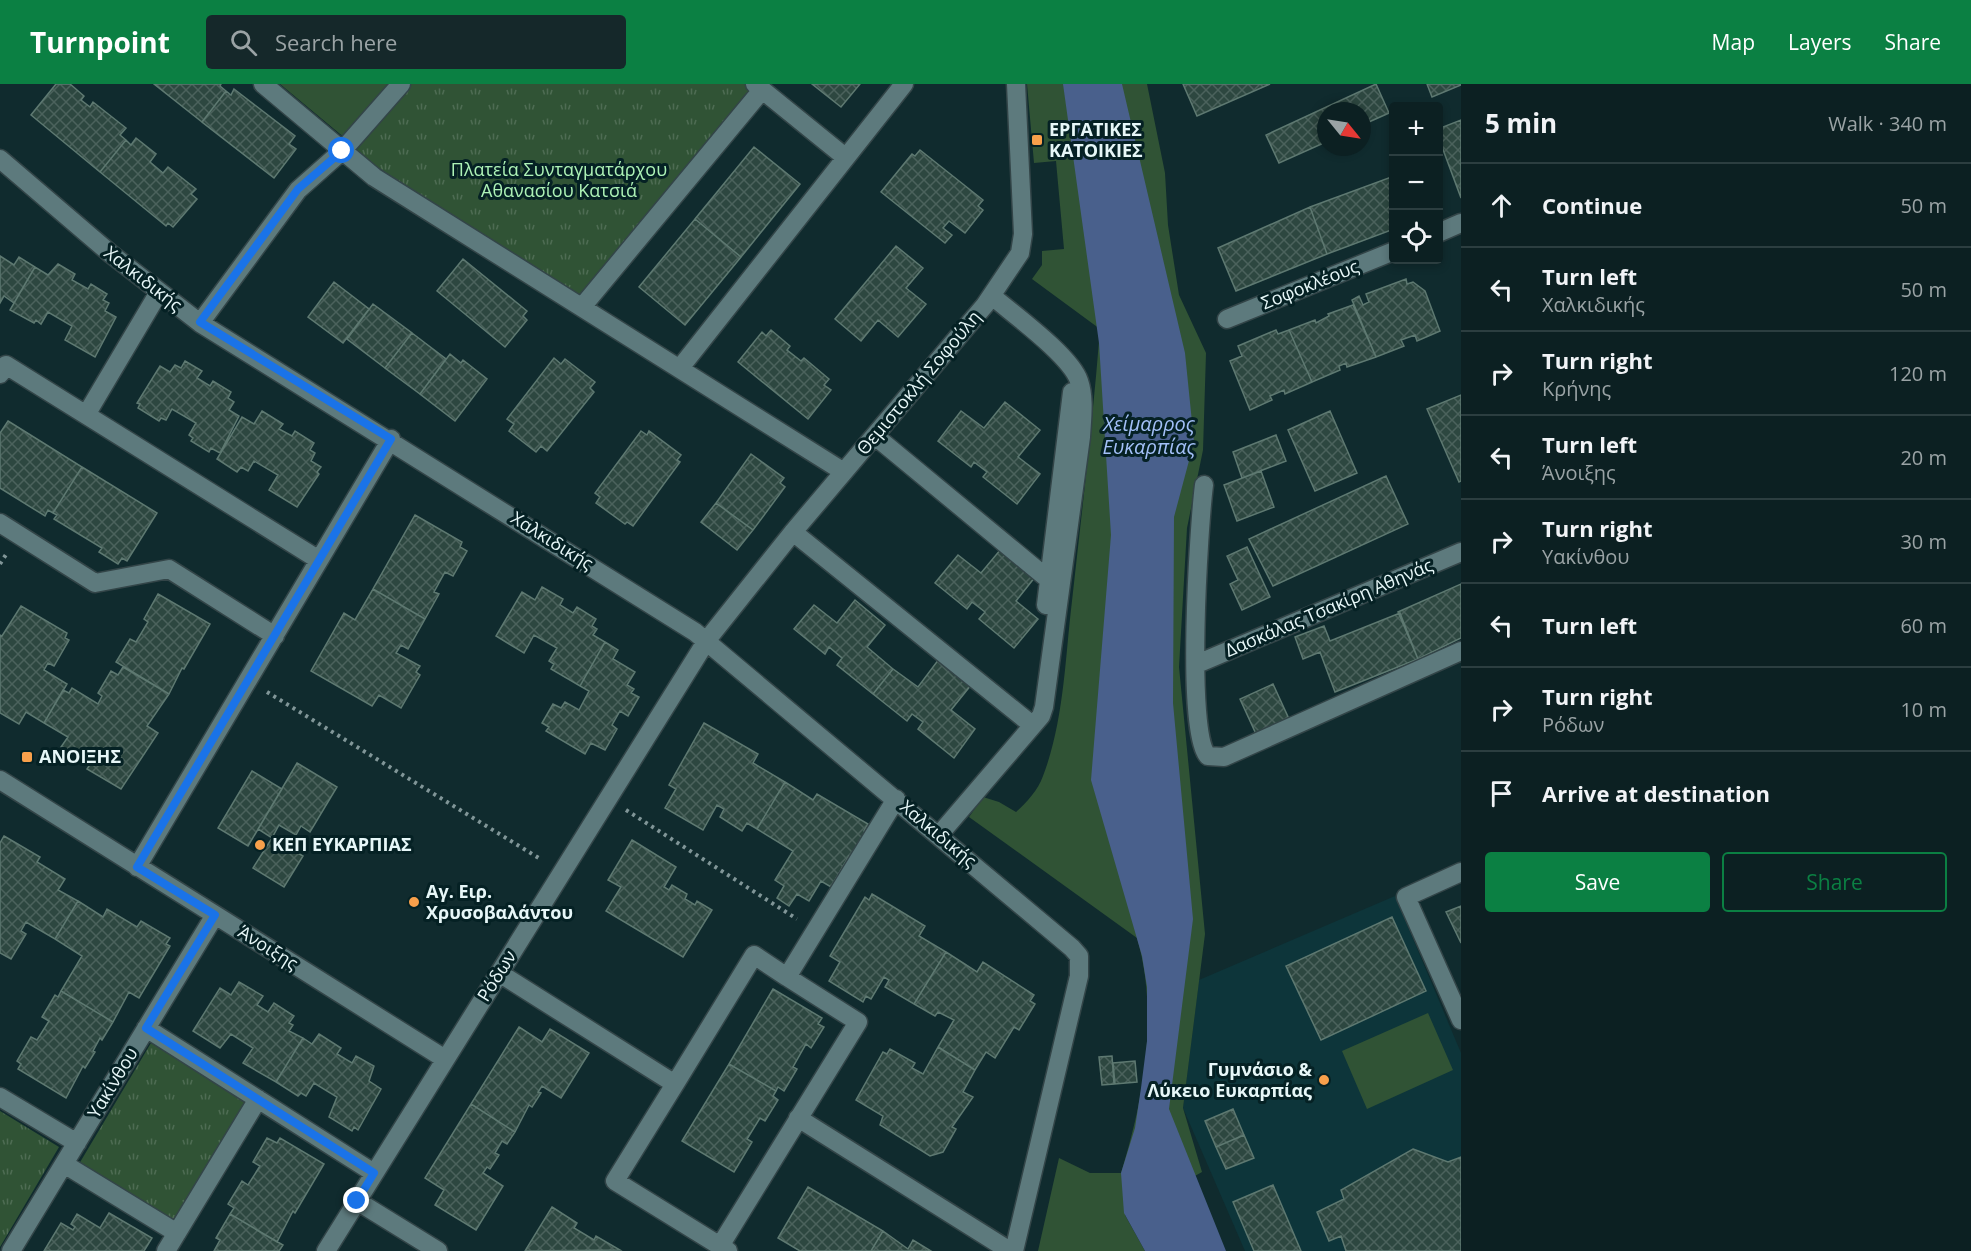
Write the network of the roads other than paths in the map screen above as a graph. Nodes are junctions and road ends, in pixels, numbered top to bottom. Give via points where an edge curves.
1 (263, 84) edge
2 (401, 84) edge
3 (904, 84) edge
4 (1016, 84) edge
5 (758, 87) edge
6 (342, 151) junction
7 (845, 157) junction
8 (0, 159) edge
9 (1461, 223) edge
10 (1443, 231) edge
11 (1389, 253) edge
12 (159, 292) junction
13 (988, 300) junction
14 (582, 307) junction
15 (1227, 319) dead end
16 (200, 322) junction
17 (680, 368) junction
18 (0, 374) edge
19 (86, 415) junction
20 (874, 436) junction
21 (391, 439) junction
22 (844, 472) junction
23 (1204, 485) dead end
24 (0, 523) edge
25 (793, 532) junction
26 (1461, 552) edge
27 (319, 561) junction
28 (1048, 579) junction
29 (275, 636) junction
30 (707, 640) junction
31 (1461, 651) edge
32 (1197, 664) junction
33 (1026, 720) junction
34 (0, 780) edge
35 (896, 799) junction
36 (936, 832) junction
37 (137, 867) junction
38 (1461, 872) edge
39 (215, 915) junction
40 (499, 973) junction
41 (787, 977) junction
42 (1461, 1020) edge
43 (146, 1028) junction
44 (445, 1059) junction
45 (675, 1084) junction
46 (0, 1097) edge
47 (258, 1099) junction
48 (798, 1118) junction
49 (77, 1143) junction
50 (64, 1164) junction
51 (374, 1173) junction
52 (357, 1201) junction
53 (177, 1233) junction
54 (724, 1249) edge
55 (12, 1251) edge
56 (166, 1251) edge
57 (326, 1251) edge
58 (438, 1251) edge
59 (1012, 1251) edge

1 - 6 street
2 - 6 street
3 - 7 street
4 - 13 street, Θεμιστοκλή Σοφούλη via 1023,234 1020,253
5 - 7 street
5 - 14 street
6 - 14 street via 388,187
6 - 16 street via 298,189
7 - 17 street
8 - 12 street, Χαλκιδικής
9 - 10 street
11 - 15 street, Σοφοκλέους
12 - 16 street, Χαλκιδικής
12 - 19 street
13 - 20 street, Θεμιστοκλή Σοφούλη
13 - 28 street via 1074,381
13 - 36 street via 1069,363 1079,379 1082,395 1081,437 1041,716
14 - 17 street
16 - 21 street, Χαλκιδικής
17 - 22 street
18 - 19 street via 6,365
19 - 27 street
20 - 22 street, Θεμιστοκλή Σοφούλη
20 - 28 street
21 - 27 street
21 - 30 street, Χαλκιδικής
22 - 25 street, Θεμιστοκλή Σοφούλη
23 - 32 street via 1196,564
24 - 29 street via 95,583 170,569
25 - 30 street, Θεμιστοκλή Σοφούλη
25 - 33 street
26 - 32 street, Δασκάλας Τσακίρη Αθηνάς
27 - 29 street
28 - 33 street via 1037,704
29 - 37 street
30 - 35 street, Χαλκιδικής
30 - 40 street, Ρόδων
31 - 32 street via 1217,758 1208,756 1202,747
33 - 36 street
34 - 37 street, Άνοιξης
35 - 36 street, Χαλκιδικής
35 - 41 street
36 - 59 street, Χαλκιδικής via 1079,956 1079,976
37 - 39 street, Άνοιξης
38 - 42 street via 1406,897
39 - 43 street, Υακίνθου
39 - 44 street, Άνοιξης
40 - 44 street, Ρόδων
40 - 45 street
41 - 45 street via 754,955
41 - 48 street via 858,1022
43 - 47 street
43 - 49 street, Υακίνθου
44 - 51 street, Ρόδων
45 - 54 street via 615,1181
46 - 49 street
47 - 51 street
47 - 53 street
48 - 54 street
48 - 59 street
49 - 50 street, Υακίνθου
50 - 53 street
50 - 55 street, Υακίνθου
51 - 52 street, Ρόδων
52 - 57 street, Ρόδων
52 - 58 street
53 - 56 street

